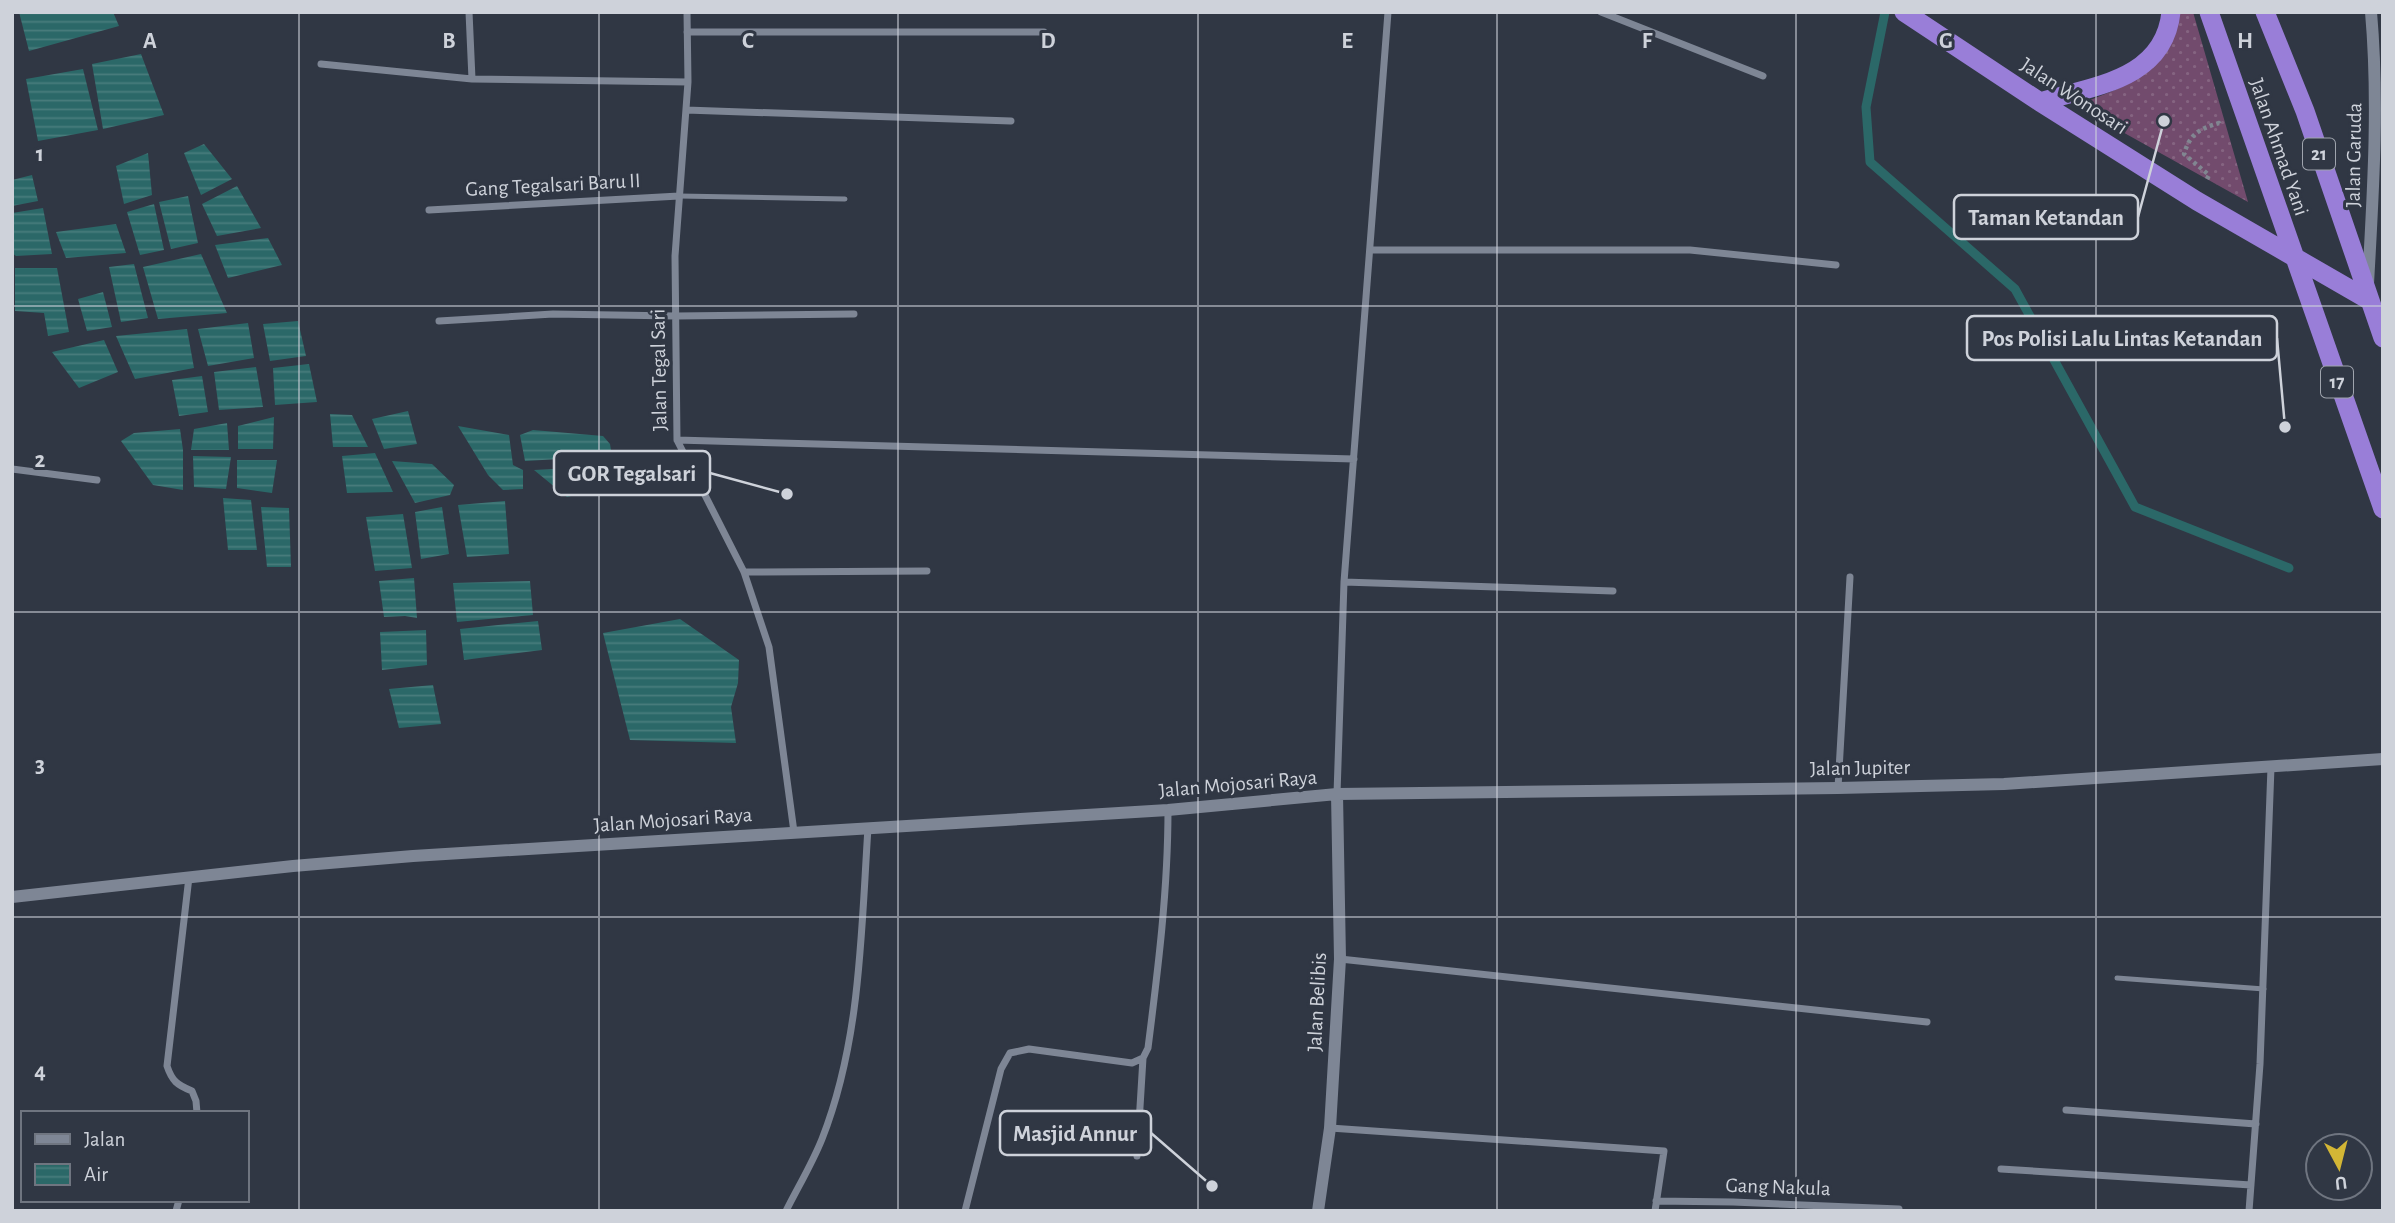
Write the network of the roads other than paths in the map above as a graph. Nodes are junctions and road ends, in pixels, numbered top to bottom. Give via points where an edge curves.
1 (469, 12) edge
2 (687, 12) edge
3 (1388, 12) edge
4 (1601, 12) edge
5 (1904, 12) edge
6 (2171, 12) edge
7 (2208, 12) edge
8 (2265, 12) edge
9 (2371, 12) edge
10 (687, 32) junction
11 (1044, 32) dead end
12 (321, 64) dead end
13 (1763, 76) dead end
14 (472, 79) junction
15 (688, 82) junction
16 (2040, 102) junction
17 (2379, 104) edge
18 (686, 110) junction
19 (1011, 121) dead end
20 (679, 196) junction
21 (845, 199) dead end
22 (429, 210) dead end
23 (1370, 250) junction
24 (2292, 256) junction
25 (1836, 265) dead end
26 (2367, 299) junction
27 (854, 314) dead end
28 (676, 316) junction
29 (439, 321) dead end
30 (2383, 338) edge
31 (677, 440) junction
32 (1354, 460) junction
33 (12, 469) edge
34 (97, 480) dead end
35 (2383, 509) edge
36 (927, 571) dead end
37 (744, 572) junction
38 (1850, 577) dead end
39 (1344, 582) junction
40 (1613, 591) dead end
41 (2383, 759) edge
42 (2271, 767) junction
43 (1838, 789) junction
44 (1337, 794) junction
45 (1168, 810) junction
46 (868, 828) junction
47 (794, 832) junction
48 (189, 877) junction
49 (12, 897) edge
50 (1340, 959) junction
51 (2117, 978) dead end
52 (2264, 989) junction
53 (1927, 1022) dead end
54 (1143, 1058) junction
55 (2066, 1110) dead end
56 (197, 1111) edge
57 (2256, 1124) junction
58 (1330, 1128) junction
59 (1137, 1156) dead end
60 (2001, 1170) dead end
61 (2252, 1185) junction
62 (1657, 1201) junction
63 (1899, 1209) edge
64 (786, 1211) edge
65 (965, 1211) edge
66 (1318, 1211) edge
67 (1655, 1211) edge
68 (2249, 1211) edge

1 - 14 street
2 - 10 street, Jalan Tegal Sari
3 - 23 street
4 - 13 street
5 - 16 highway, Jalan Wonosari
6 - 16 highway via 2164,38 2146,65 2128,76
7 - 24 highway, Jalan Ahmad Yani
8 - 26 highway, Jalan Ahmad Yani / 21 via 2305,111
9 - 17 street, Jalan Garuda
10 - 11 street
10 - 15 street, Jalan Tegal Sari
12 - 14 street
14 - 15 street
15 - 18 street, Jalan Tegal Sari
16 - 24 highway, Jalan Wonosari
17 - 26 street, Jalan Garuda
18 - 19 street
18 - 20 street, Jalan Tegal Sari
20 - 21 lane
20 - 22 street, Gang Tegalsari Baru II
20 - 28 street, Jalan Tegal Sari
23 - 25 street via 1690,250
23 - 32 street
24 - 26 highway, Jalan Wonosari
24 - 35 highway, 17
26 - 30 highway, Jalan Ahmad Yani
27 - 28 street
28 - 29 street via 553,314
28 - 31 street, Jalan Tegal Sari
31 - 32 street
31 - 37 street, Jalan Tegal Sari
32 - 39 street
33 - 34 street
36 - 37 street
37 - 47 street, Jalan Tegal Sari via 769,647
38 - 43 street
39 - 40 street
39 - 44 street
41 - 42 street, Jalan Jupiter
42 - 43 street, Jalan Jupiter
42 - 52 street
43 - 44 street, Jalan Jupiter
44 - 45 street, Jalan Mojosari Raya
44 - 50 street, Jalan Belibis
45 - 46 street, Jalan Mojosari Raya
45 - 54 street via 1159,959
46 - 47 street, Jalan Mojosari Raya
46 - 64 street via 859,972 846,1059 822,1139
47 - 48 street, Jalan Mojosari Raya via 413,856
48 - 49 street, Jalan Mojosari Raya
48 - 56 street via 167,1066 172,1080 192,1091
50 - 53 street
50 - 58 street, Jalan Belibis
51 - 52 lane
52 - 57 street
54 - 59 street
54 - 65 street via 1132,1063 1029,1049 1010,1053 1001,1069
55 - 57 street
57 - 61 street
58 - 62 street via 1664,1151
58 - 66 street, Jalan Belibis
60 - 61 street
61 - 68 street
62 - 63 street, Gang Nakula
62 - 67 street

